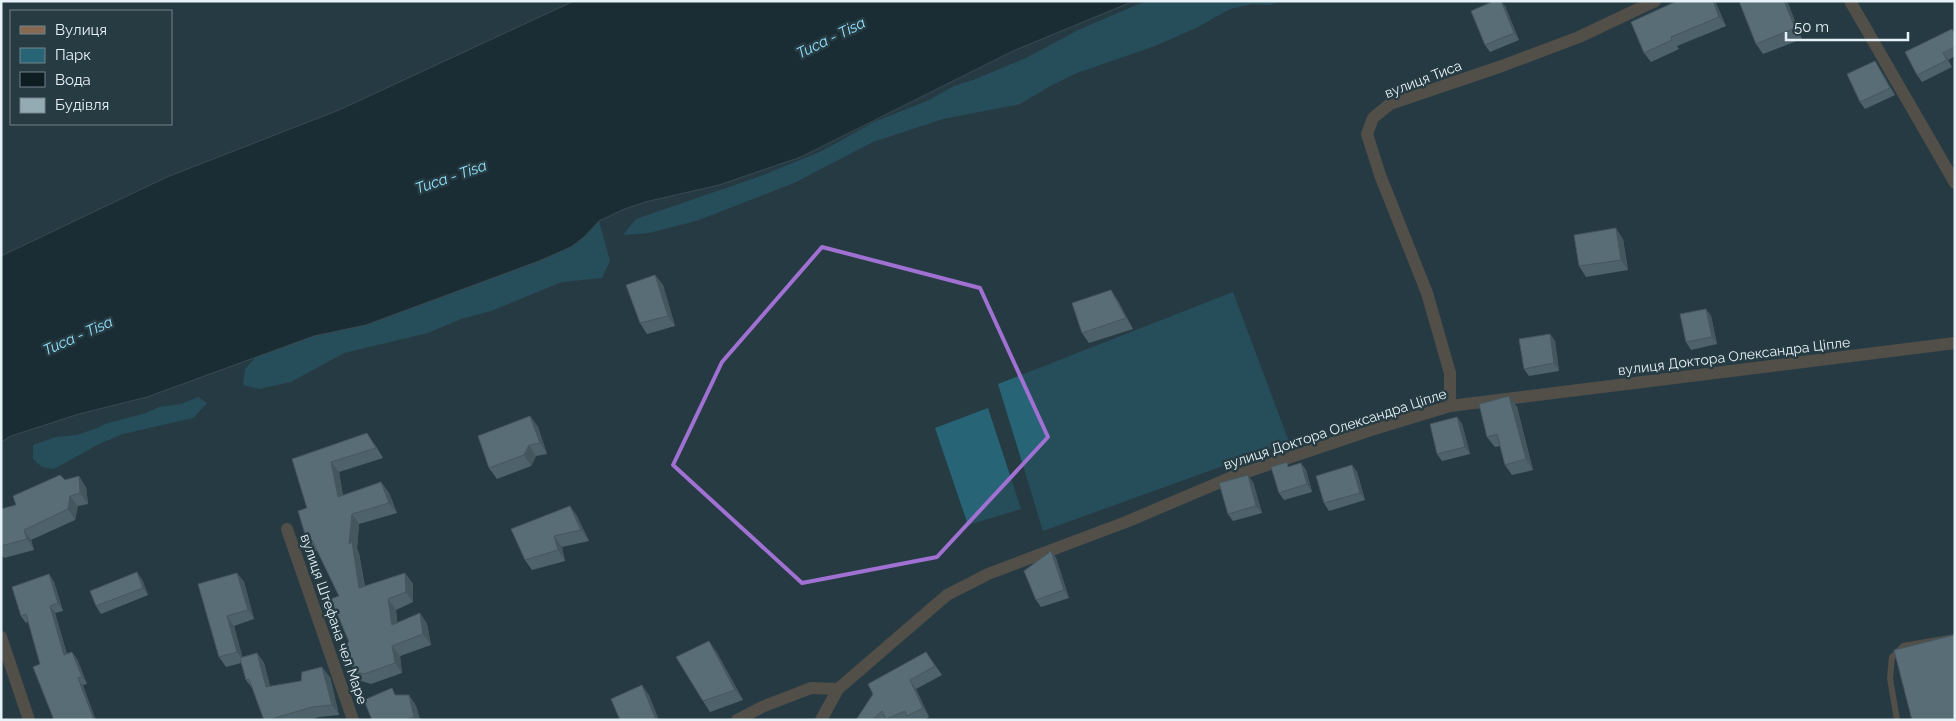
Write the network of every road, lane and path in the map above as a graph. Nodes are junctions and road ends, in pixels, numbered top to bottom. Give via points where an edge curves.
1 (1655, 1) edge
2 (1850, 1) edge
3 (1955, 184) edge
4 (1955, 343) edge
5 (1450, 406) junction
6 (287, 529) dead end
7 (1, 637) edge
8 (1955, 637) edge
9 (838, 689) junction
10 (29, 720) edge
11 (353, 720) edge
12 (737, 720) edge
13 (821, 720) edge
14 (1897, 720) edge

1 - 5 street, вулиця Тиса via 1579,37 1390,104 1373,118 1367,134 1427,293 1450,373
2 - 3 street
4 - 5 street, вулиця Доктора Олександра Ціпле
5 - 9 street, вулиця Доктора Олександра Ціпле via 1232,477 1126,522 988,574 947,595
6 - 11 street, вулиця Штефана чел Маре
7 - 10 street
8 - 14 lane via 1903,646 1892,658 1890,678
9 - 12 street via 812,688
9 - 13 street

